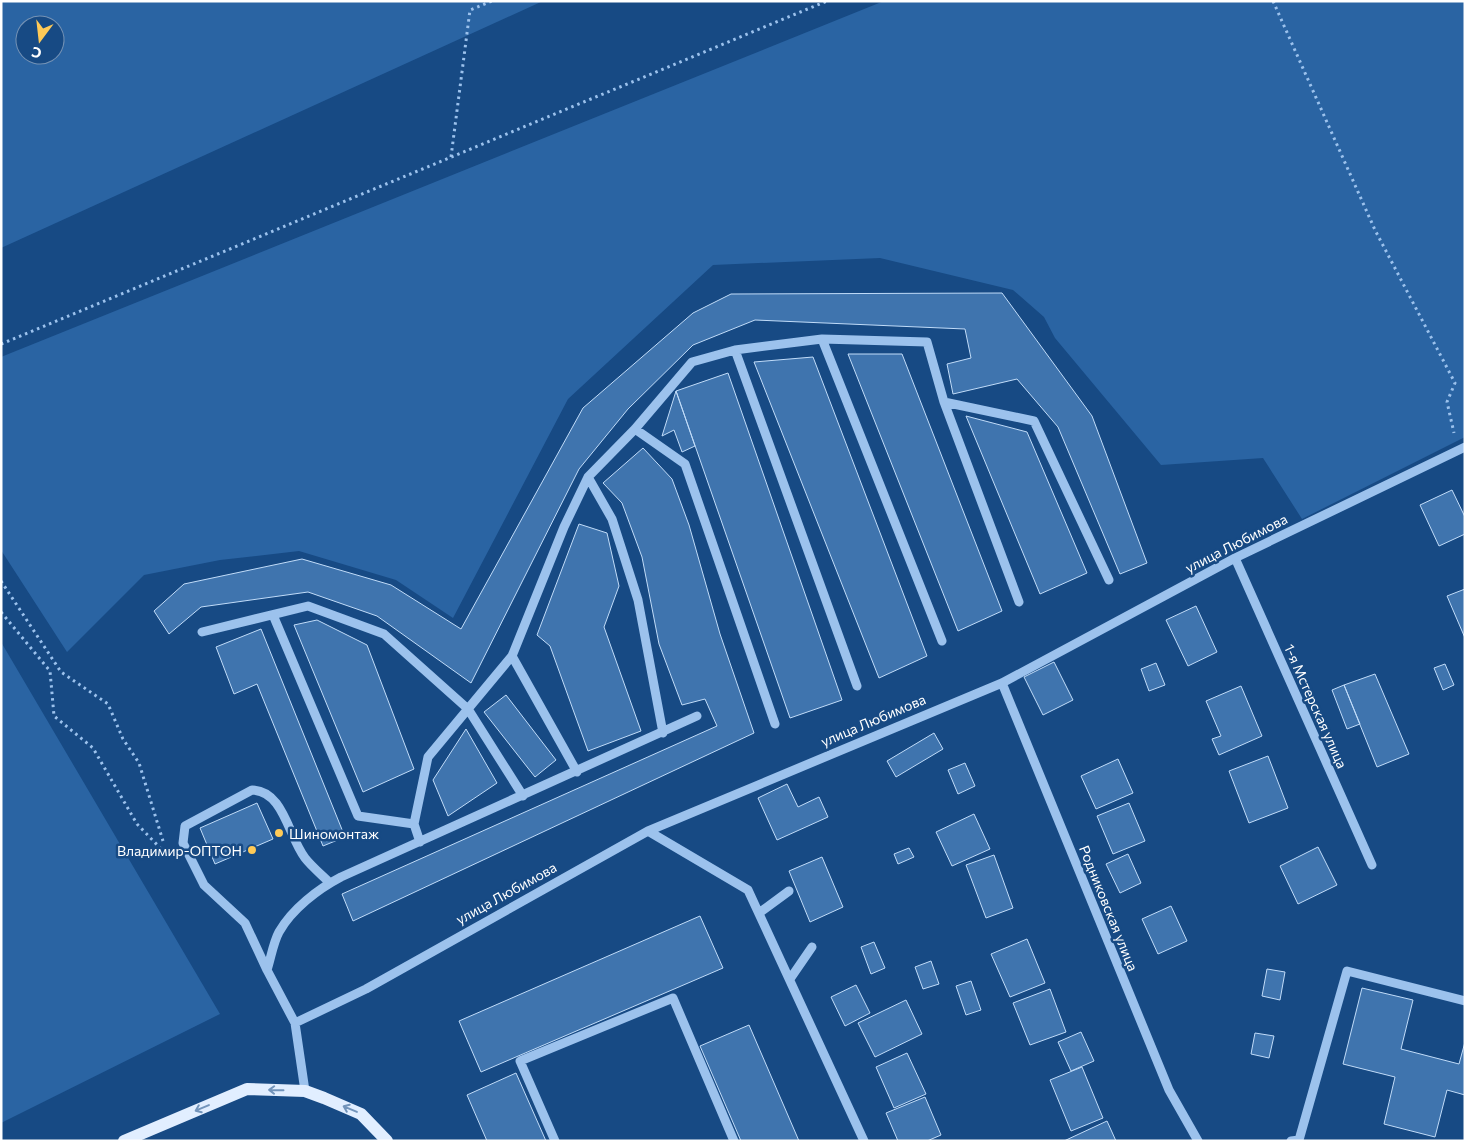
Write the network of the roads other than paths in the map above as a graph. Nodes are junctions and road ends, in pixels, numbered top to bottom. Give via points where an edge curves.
1 (822, 339) junction
2 (735, 350) junction
3 (944, 402) junction
4 (636, 428) junction
5 (1462, 449) edge
6 (588, 477) junction
7 (1235, 558) junction
8 (1108, 580) dead end
9 (1019, 602) dead end
10 (273, 615) junction
11 (202, 632) dead end
12 (942, 641) dead end
13 (512, 656) junction
14 (1002, 683) junction
15 (857, 686) dead end
16 (468, 709) junction
17 (697, 716) dead end
18 (775, 724) dead end
19 (663, 733) junction
20 (577, 772) junction
21 (522, 796) junction
22 (414, 824) junction
23 (648, 831) junction
24 (420, 842) junction
25 (1372, 865) dead end
26 (330, 883) junction
27 (789, 891) dead end
28 (759, 913) junction
29 (812, 947) dead end
30 (267, 970) junction
31 (790, 979) junction
32 (1465, 1001) edge
33 (296, 1023) junction
34 (305, 1091) junction
35 (1298, 1140) edge
36 (124, 1141) edge
37 (386, 1141) edge
38 (555, 1141) edge
39 (734, 1141) edge
40 (864, 1141) edge
41 (1198, 1141) edge

1 - 2 street
1 - 3 street via 927,342
1 - 12 street
2 - 4 street via 692,362
2 - 15 street
3 - 8 street via 1034,421
3 - 9 street
4 - 6 street
4 - 18 street via 685,464
5 - 7 street, улица Любимова
6 - 13 street via 564,527
6 - 19 street via 612,519 638,600
7 - 14 street, улица Любимова
7 - 25 street, 1-я Мстерская улица
10 - 11 street
10 - 16 street via 308,606 384,634
10 - 22 street via 358,816
13 - 16 street
13 - 20 street
14 - 23 street, улица Любимова
14 - 41 street, Родниковская улица via 1170,1090
16 - 21 street
16 - 22 street via 428,757
17 - 19 street
19 - 20 street
20 - 21 street
21 - 24 street
22 - 24 street
23 - 28 street via 748,890
23 - 33 street, улица Любимова via 366,989
24 - 26 street
26 - 30 street via 301,905 278,933
26 - 30 street via 304,857 273,796 262,790 252,790 185,826 184,843 204,885 245,923
27 - 28 street
28 - 31 street
29 - 31 street
30 - 33 street
31 - 40 street
32 - 35 street via 1347,971
33 - 34 street
34 -> 36 main road via 247,1090
37 -> 34 main road via 361,1114
38 - 39 street via 520,1061 673,998

